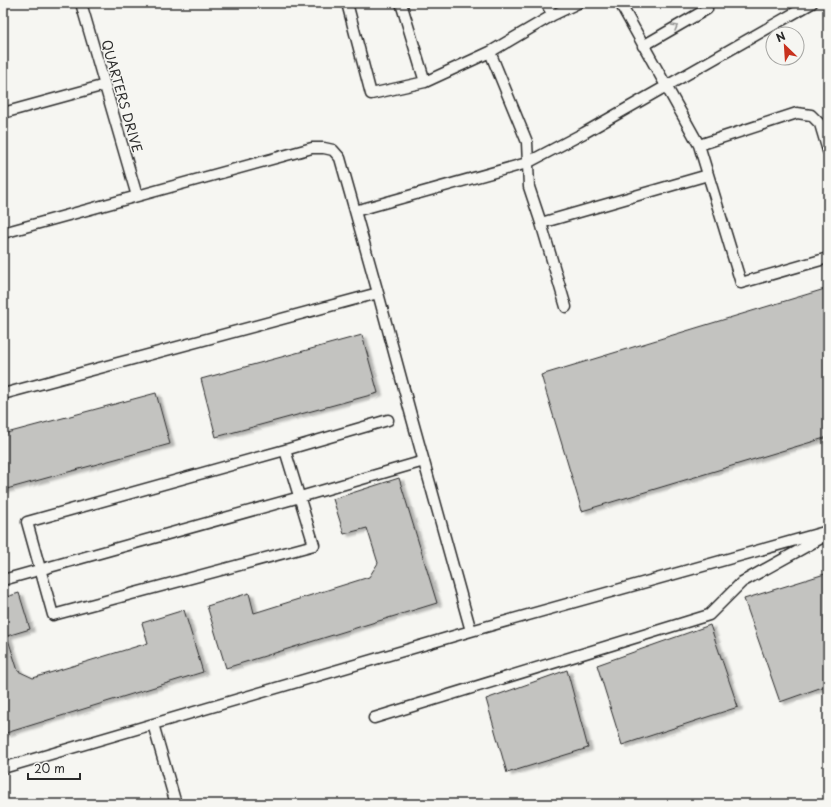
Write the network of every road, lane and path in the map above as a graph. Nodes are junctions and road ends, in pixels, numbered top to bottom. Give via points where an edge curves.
1 (81, 3) edge
2 (347, 3) edge
3 (401, 3) edge
4 (546, 3) edge
5 (578, 3) edge
6 (620, 3) edge
7 (812, 3) edge
8 (707, 9) dead end
9 (553, 15) junction
10 (643, 46) junction
11 (490, 52) junction
12 (425, 82) junction
13 (105, 85) junction
14 (666, 86) junction
15 (3, 114) edge
16 (699, 145) junction
17 (828, 151) edge
18 (527, 163) junction
19 (708, 175) junction
20 (137, 196) junction
21 (355, 211) junction
22 (541, 222) junction
23 (3, 233) edge
24 (828, 258) edge
25 (378, 293) junction
26 (566, 307) dead end
27 (3, 394) edge
28 (388, 420) dead end
29 (285, 450) junction
30 (424, 461) junction
31 (300, 497) junction
32 (828, 532) edge
33 (40, 569) junction
34 (3, 580) edge
35 (472, 631) junction
36 (374, 718) dead end
37 (153, 724) junction
38 (3, 768) edge
39 (176, 804) edge

1 - 13 lane, QUARTERS DRIVE
2 - 12 lane via 371,94
3 - 12 lane
4 - 9 lane
5 - 9 lane
6 - 10 lane
7 - 14 lane
10 -> 8 lane
9 - 11 lane
10 - 14 lane
11 - 12 lane
11 - 18 lane via 527,142
13 - 15 lane
13 - 20 lane, QUARTERS DRIVE
14 - 16 lane
14 - 18 lane
16 - 17 lane via 797,113 811,116 820,124
16 - 19 lane
18 - 21 lane
18 - 22 lane via 529,187
19 - 22 lane
19 - 24 lane via 741,283
20 - 21 lane via 312,148 324,148 333,150 340,158
20 - 23 lane
21 - 25 lane
22 - 26 lane
25 - 27 lane
25 - 30 lane
28 - 29 lane
29 - 31 lane
29 - 33 lane via 27,522
30 - 31 lane
30 - 35 lane
31 - 33 lane
31 - 33 lane via 314,544 53,615
32 - 35 lane
32 - 36 lane via 742,582 709,615
33 - 34 lane
35 - 37 lane
37 - 38 lane
37 - 39 lane

